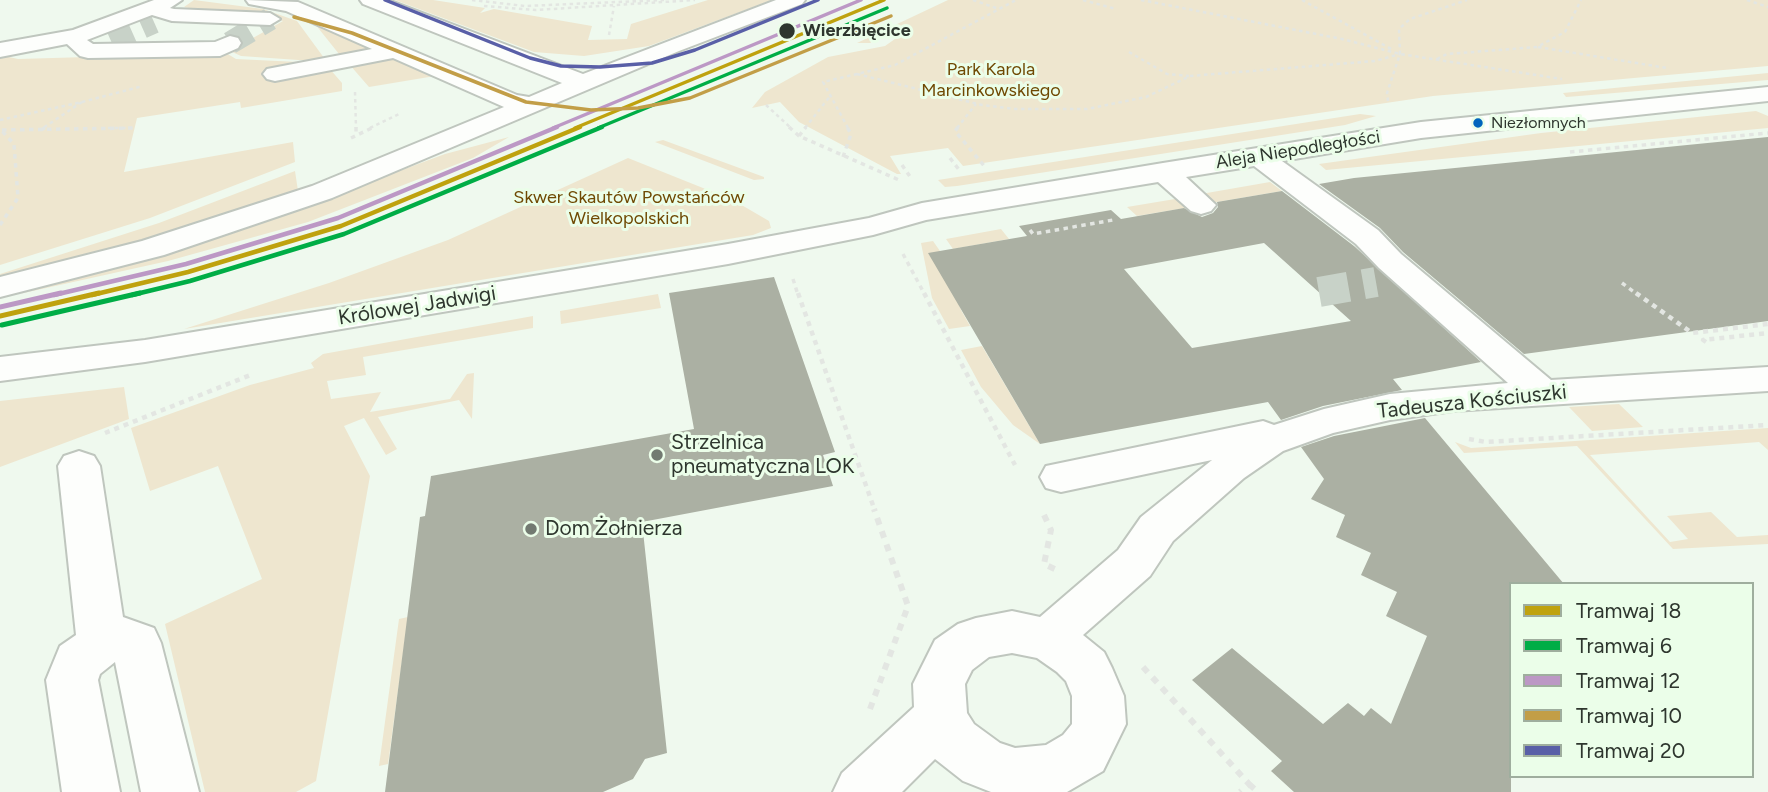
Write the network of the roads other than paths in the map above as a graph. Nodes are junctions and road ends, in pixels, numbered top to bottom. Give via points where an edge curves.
1 (370, 0) edge
2 (795, 0) edge
3 (279, 7) edge
4 (162, 11) edge
5 (248, 13) edge
6 (78, 35) junction
7 (111, 41) tunnel mouth
8 (230, 43) tunnel mouth
9 (0, 49) edge
10 (395, 51) junction
11 (275, 74) dead end
12 (584, 83) junction
13 (1768, 94) edge
14 (534, 104) junction
15 (1258, 156) junction
16 (1157, 172) junction
17 (1201, 205) dead end
18 (832, 235) joint
19 (0, 287) edge
20 (0, 369) edge
21 (1768, 379) edge
22 (1542, 393) junction
23 (1324, 422) junction
24 (79, 466) dead end
25 (1061, 477) dead end
26 (1050, 640) junction
27 (102, 644) junction
28 (941, 717) junction
29 (91, 792) edge
30 (170, 792) edge
31 (862, 792) edge

1 - 12 street
2 - 12 street
3 - 5 street
3 - 10 street
4 - 5 street
4 - 6 street
6 - 7 street
6 - 8 street via 220,49
6 - 9 street
6 - 9 street
10 - 11 street
10 - 14 street via 511,102
12 - 14 street
13 - 15 street, Aleja Niepodległości via 1478,123
14 - 19 street via 335,187 245,219
15 - 16 street, Aleja Niepodległości
15 - 22 street via 1367,237 1384,271
16 - 17 street
16 - 18 street, Aleja Niepodległości via 922,212
18 - 20 street, Królowej Jadwigi via 180,345
21 - 22 street, Tadeusza Kościuszki
22 - 23 street, Tadeusza Kościuszki via 1390,407
23 - 25 street
23 - 26 street, Tadeusza Kościuszki via 1269,441 1229,468 1157,529 1135,563
24 - 27 street
26 - 28 street via 1031,634 993,634 961,649 953,655 939,684
26 - 28 street via 1086,668 1098,696 1093,739 1069,763 1034,775 999,770 968,754
27 - 29 street via 79,661 72,680
27 - 30 street via 124,638 136,643
28 - 31 street

